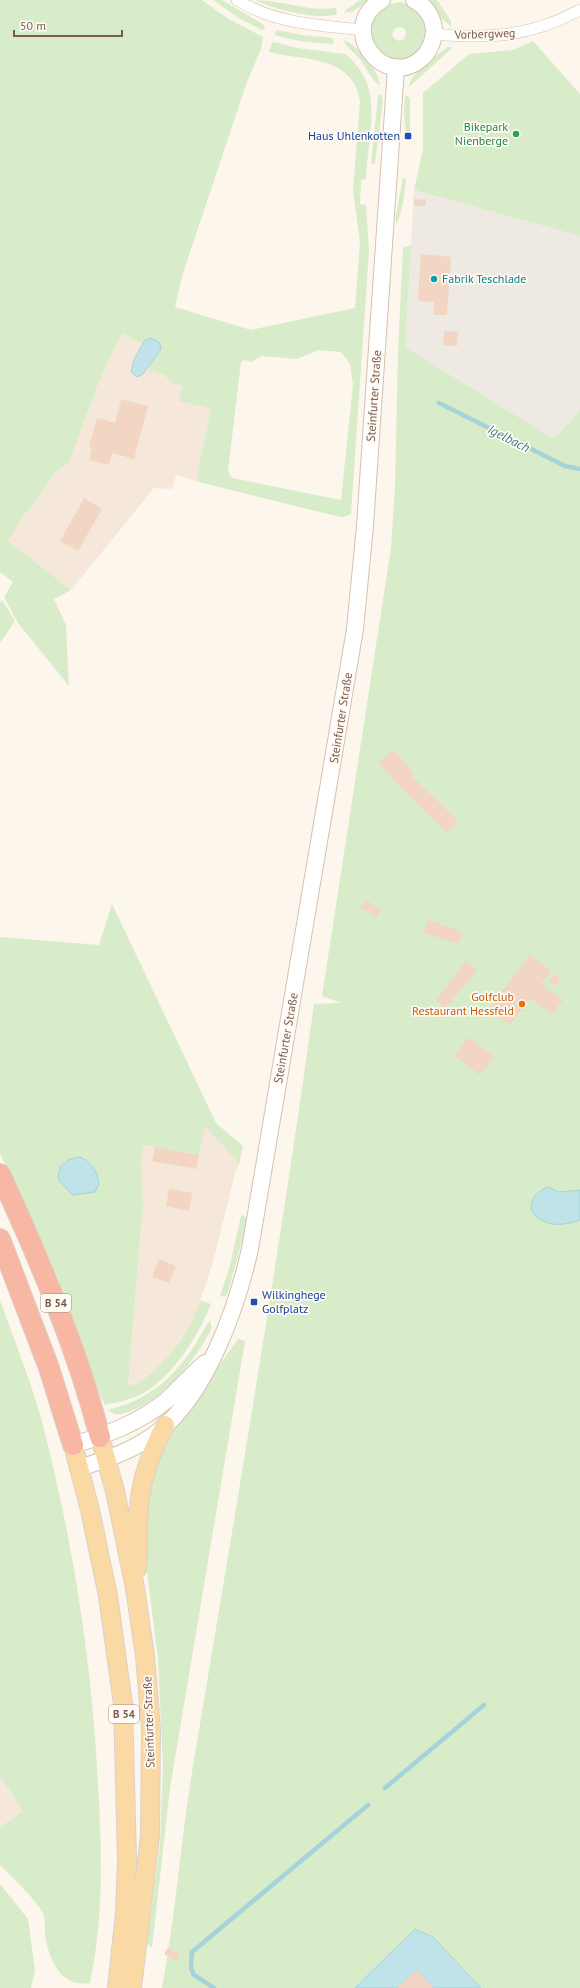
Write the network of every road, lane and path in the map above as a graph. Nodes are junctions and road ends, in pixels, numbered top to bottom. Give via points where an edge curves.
1 (237, 0) edge
2 (382, 0) edge
3 (414, 0) edge
4 (580, 10) edge
5 (363, 30) junction
6 (434, 34) junction
7 (396, 67) junction
8 (0, 1174) edge
9 (0, 1239) edge
10 (212, 1357) junction
11 (165, 1425) junction
12 (100, 1436) junction
13 (73, 1445) junction
14 (106, 1459) junction
15 (79, 1468) junction
16 (135, 1588) junction
17 (117, 1988) edge
18 (132, 1988) edge

1 - 5 street via 265,15 284,21
2 - 5 main road via 368,12
3 - 6 main road via 428,12
4 - 6 street, Vorbergweg via 541,28 521,33 471,37
5 - 7 main road via 364,42 370,53 379,61
6 - 7 main road via 428,52 419,60 408,66
7 - 10 main road, Steinfurter Straße via 365,526 355,630 255,1227 238,1295 224,1334
8 - 12 highway, B 54 via 64,1322
9 - 13 highway, B 54 via 49,1368
10 - 11 main road, Steinfurter Straße via 196,1387
10 - 12 main road, Steinfurter Straße via 152,1411
11 - 14 main road, Steinfurter Straße via 140,1444
11 - 16 main road via 151,1454 141,1492
12 - 13 main road, Steinfurter Straße
12 - 14 main road, Steinfurter Straße / B 54
13 - 15 main road, Steinfurter Straße / B 54
14 - 15 main road, Steinfurter Straße
14 - 16 main road, Steinfurter Straße / B 54
15 - 17 main road, Steinfurter Straße / B 54 via 115,1631 123,1704 128,1860
16 - 18 main road, Steinfurter Straße / B 54 via 146,1656 151,1728 150,1836

